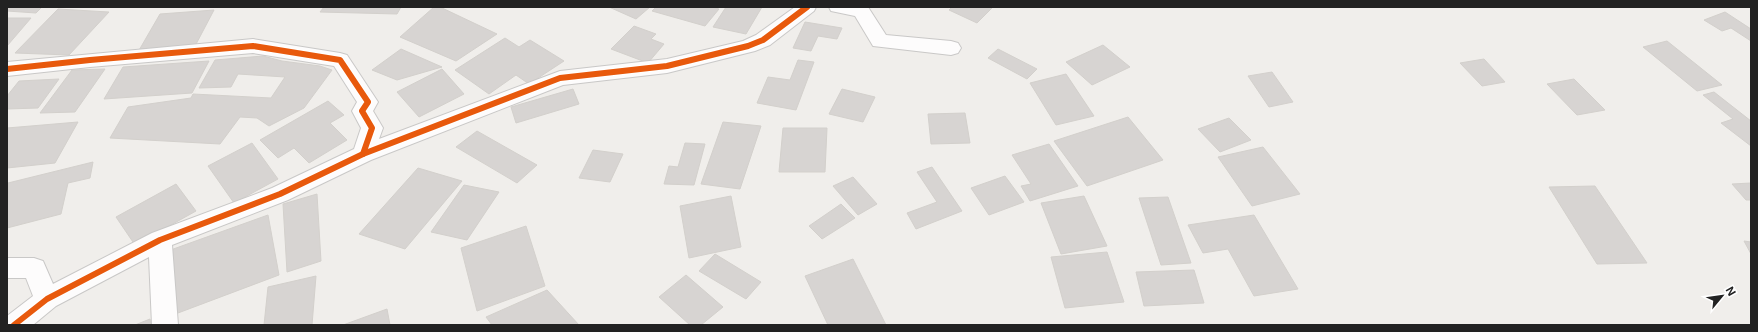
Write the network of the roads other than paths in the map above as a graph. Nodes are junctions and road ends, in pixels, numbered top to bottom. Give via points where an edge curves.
1 (807, 7) edge
2 (838, 7) edge
3 (951, 48) dead end
4 (7, 69) edge
5 (363, 154) junction
6 (160, 240) junction
7 (7, 268) edge
8 (47, 300) junction
9 (14, 325) edge
10 (165, 325) edge

1 - 5 street via 763,40 748,46 667,66 560,78
2 - 3 street via 861,12 880,41
4 - 5 street via 253,46 340,60 368,102 362,111 372,128
5 - 6 street via 280,194
6 - 8 street
6 - 10 street
7 - 8 street via 34,268
8 - 9 street

